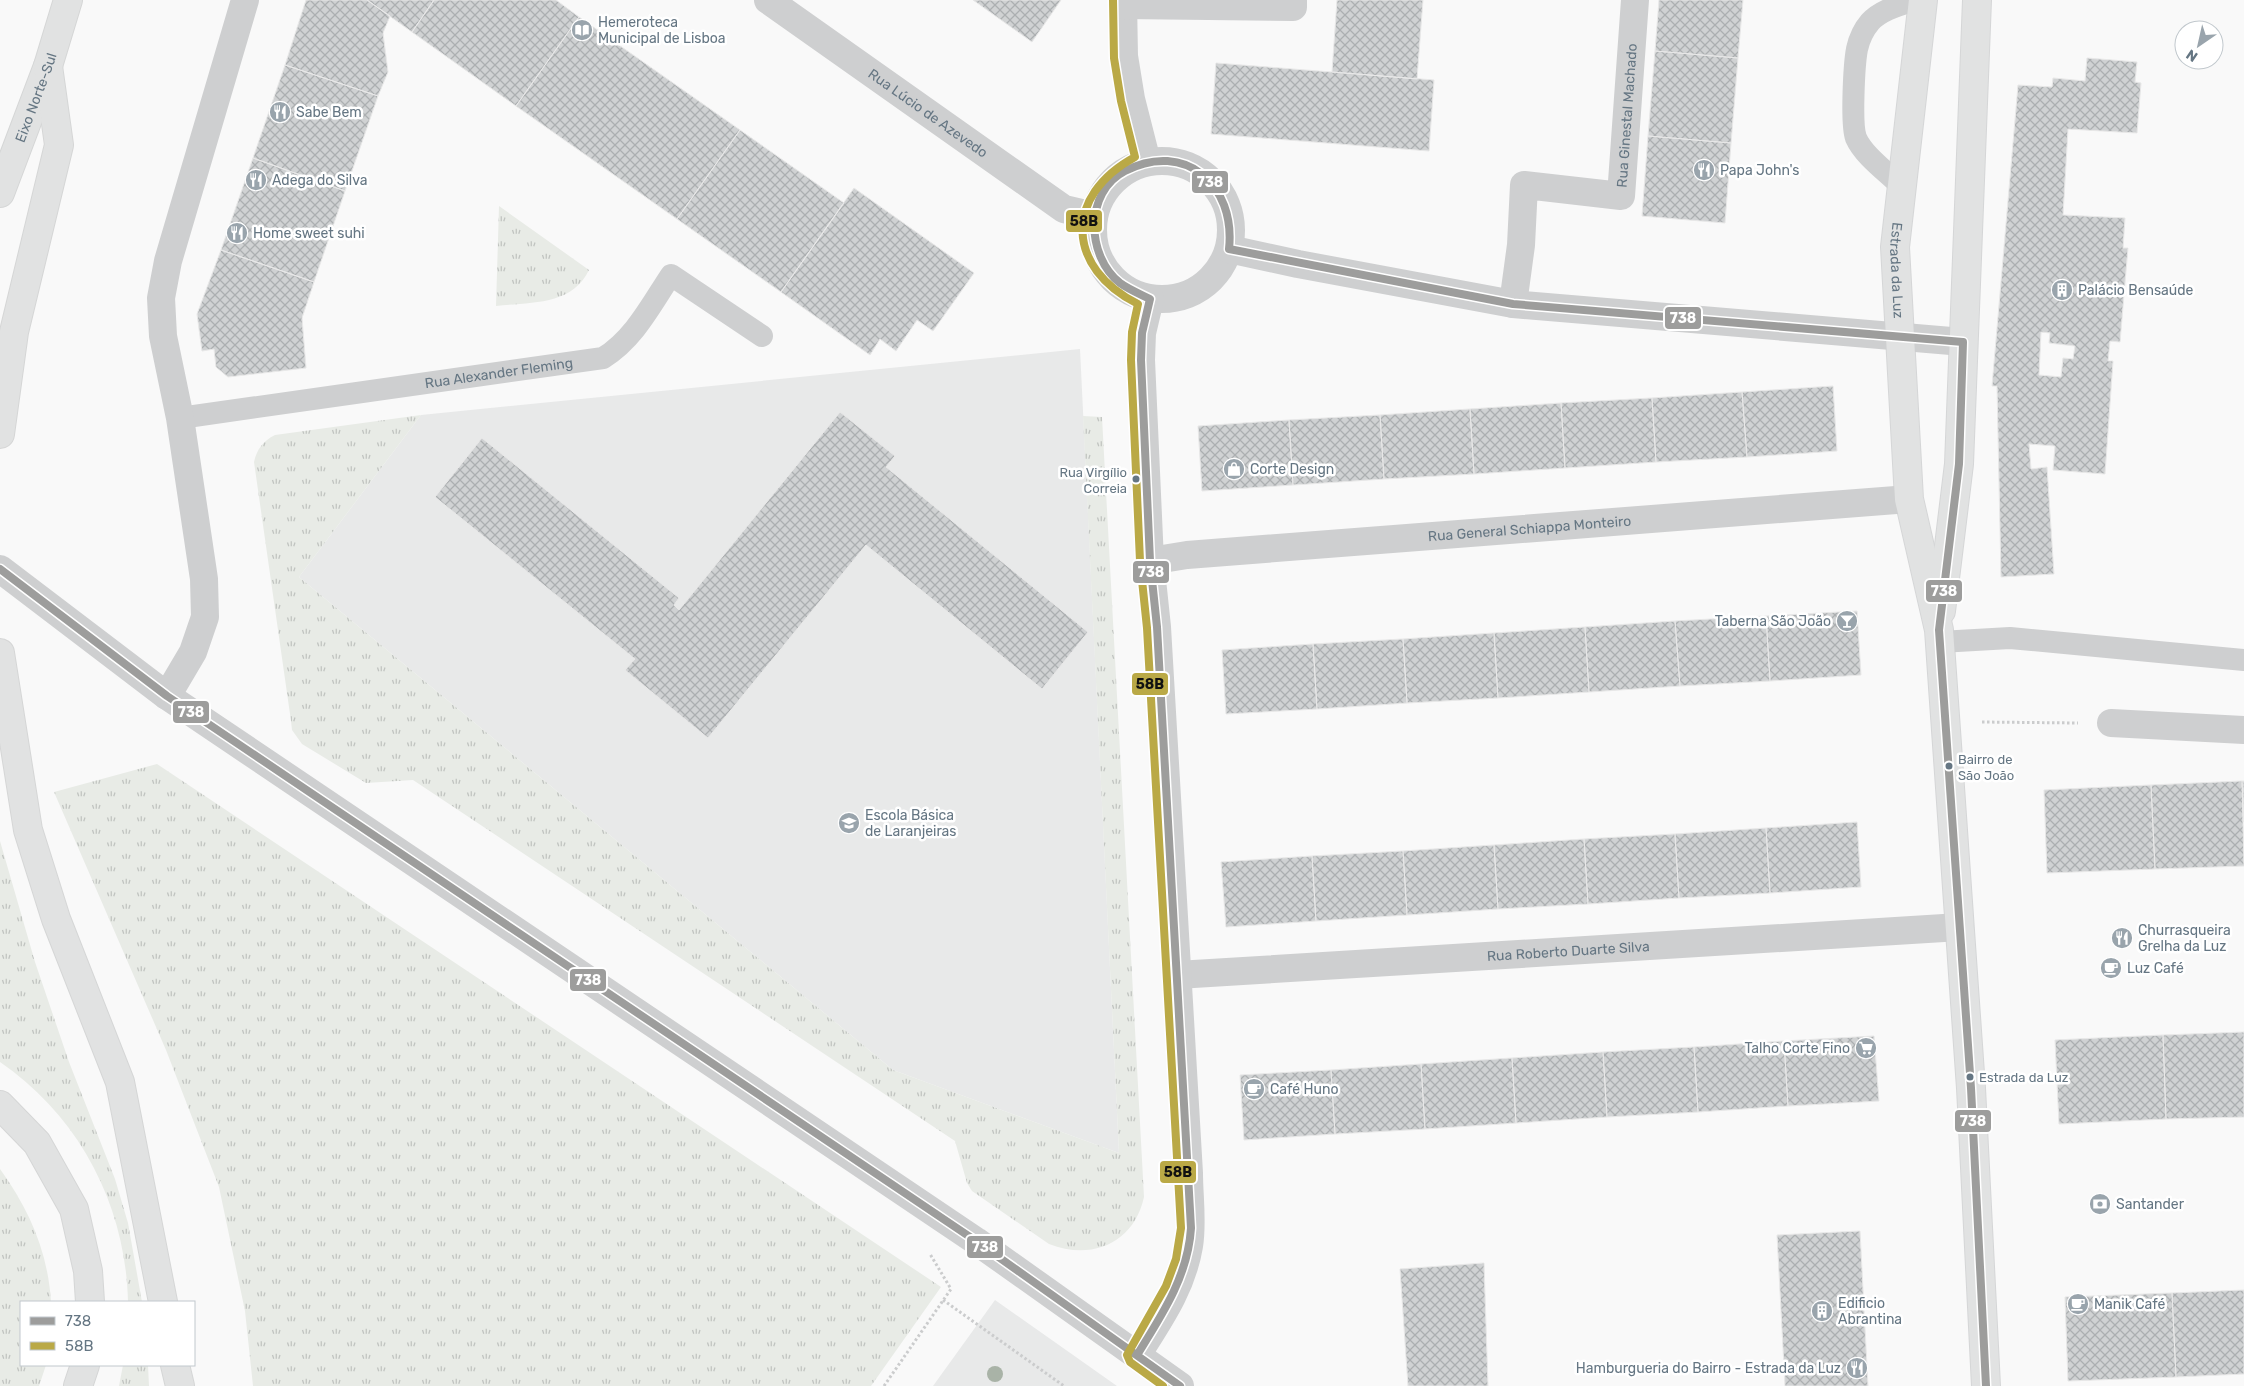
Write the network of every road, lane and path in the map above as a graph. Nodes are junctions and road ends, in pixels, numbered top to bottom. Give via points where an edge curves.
1 (68, 0) edge
2 (245, 0) edge
3 (768, 0) edge
4 (1293, 0) edge
5 (1635, 0) edge
6 (1915, 0) edge
7 (1923, 0) edge
8 (1978, 0) edge
9 (1123, 2) edge
10 (48, 66) junction
11 (1147, 162) junction
12 (1901, 186) junction
13 (0, 193) edge
14 (1094, 216) junction
15 (1229, 249) junction
16 (1150, 299) junction
17 (1513, 304) junction
18 (762, 336) dead end
19 (1900, 337) junction
20 (1963, 342) junction
21 (180, 418) junction
22 (0, 434) edge
23 (1909, 500) junction
24 (1150, 561) junction
25 (0, 568) edge
26 (1939, 636) junction
27 (0, 653) edge
28 (2244, 660) edge
29 (167, 696) junction
30 (1945, 722) junction
31 (2111, 723) joint
32 (2244, 730) edge
33 (1960, 927) junction
34 (1177, 975) junction
35 (0, 1105) edge
36 (951, 1289) dead end
37 (943, 1300) junction
38 (90, 1301) edge
39 (163, 1301) edge
40 (1137, 1355) junction
41 (85, 1366) edge
42 (175, 1366) edge
43 (78, 1386) edge
44 (180, 1386) edge
45 (884, 1386) edge
46 (1064, 1386) edge
47 (1180, 1386) edge
48 (1986, 1386) edge

1 - 10 main road, Eixo Norte-Sul
2 - 21 street via 168,261 161,298 163,336
3 - 14 street, Rua Lúcio de Azevedo via 1064,209
4 - 9 street via 1293,7
5 - 17 street, Rua Ginestal Machado via 1621,196 1524,186
6 - 12 lane via 1883,12 1870,21 1857,50 1853,123 1856,137
7 - 12 main road, Estrada da Luz
8 - 20 main road, Estrada da Luz
9 - 11 street via 1124,56
10 - 13 main road, Eixo Norte-Sul
10 - 22 main road via 59,145 14,332
11 - 14 street via 1112,182 1100,198
11 - 15 street via 1187,165 1219,190 1230,216
12 - 19 main road, Estrada da Luz via 1895,247
14 - 16 street via 1096,253 1105,269 1117,283
15 - 16 street via 1221,268 1190,294
15 - 17 street
16 - 24 street via 1142,333 1141,360
17 - 19 street
18 - 21 lane, Rua Alexander Fleming via 671,275 631,334 619,348 603,358
19 - 20 street
19 - 23 main road, Estrada da Luz
20 - 26 main road, Estrada da Luz via 1959,464
21 - 29 street via 204,579 204,618 193,652
23 - 24 street, Rua General Schiappa Monteiro via 1187,555
23 - 26 main road, Estrada da Luz
24 - 34 street via 1157,627
25 - 29 street
26 - 28 lane via 2010,638
26 - 30 main road, Estrada da Luz
27 - 39 main road via 28,830 56,920 120,1082
29 - 40 street via 976,1241
30 - 31 path
30 - 33 main road, Estrada da Luz
31 - 32 street
33 - 34 street, Rua Roberto Duarte Silva
33 - 48 main road, Estrada da Luz via 1972,1088
34 - 40 street via 1189,1173 1189,1244 1182,1277 1169,1306
35 - 38 main road via 37,1143 74,1209 88,1271
36 - 37 path
37 - 45 path
37 - 46 path
40 - 47 street
41 - 43 main road
42 - 44 main road

